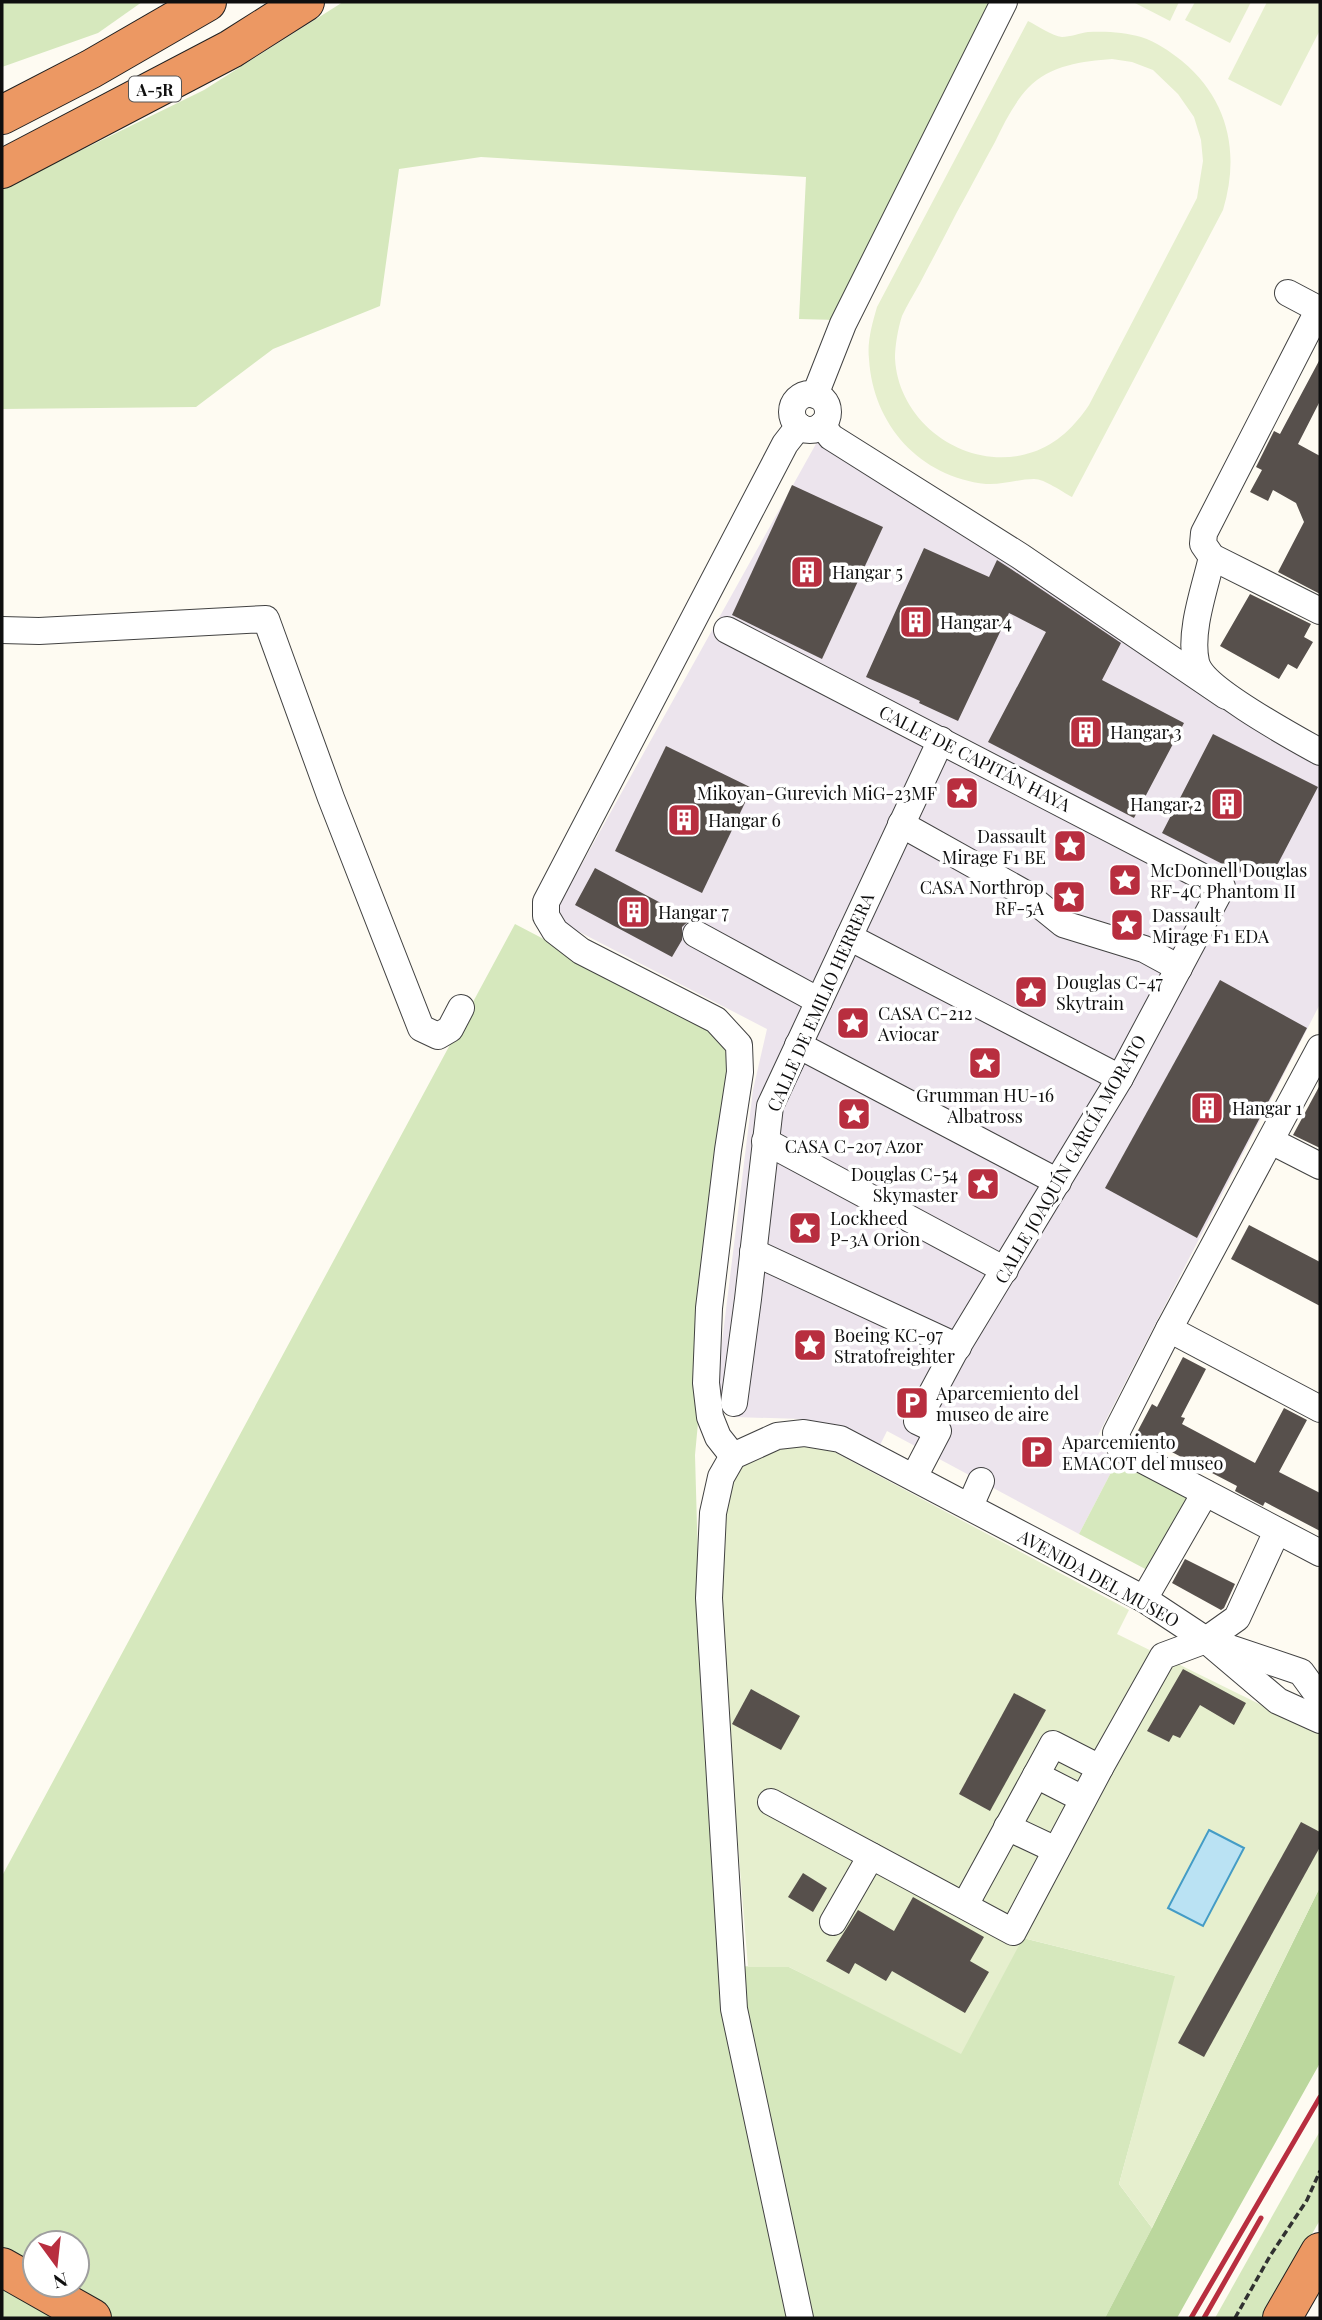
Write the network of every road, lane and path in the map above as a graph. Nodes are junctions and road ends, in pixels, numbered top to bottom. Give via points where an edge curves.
1 (207, 2) edge
2 (305, 2) edge
3 (1004, 2) edge
4 (91, 69) junction
5 (2, 105) edge
6 (2, 114) edge
7 (2, 169) edge
8 (1288, 293) dead end
9 (1319, 310) edge
10 (810, 426) junction
11 (1212, 556) junction
12 (1320, 611) edge
13 (2, 630) edge
14 (727, 630) dead end
15 (1226, 696) junction
16 (941, 740) junction
17 (1319, 750) edge
18 (901, 824) junction
19 (1222, 887) joint
20 (696, 934) dead end
21 (849, 936) junction
22 (1179, 968) junction
23 (819, 1001) junction
24 (461, 1008) dead end
25 (798, 1045) junction
26 (1320, 1048) edge
27 (1119, 1078) junction
28 (765, 1141) junction
29 (1271, 1141) junction
30 (1320, 1166) edge
31 (1058, 1182) junction
32 (753, 1252) junction
33 (1005, 1270) junction
34 (1169, 1329) junction
35 (956, 1351) junction
36 (734, 1404) dead end
37 (1320, 1409) edge
38 (733, 1456) junction
39 (914, 1477) junction
40 (981, 1481) dead end
41 (1205, 1493) junction
42 (970, 1506) junction
43 (1277, 1531) junction
44 (1320, 1553) edge
45 (1144, 1599) junction
46 (1206, 1640) junction
47 (1320, 1698) edge
48 (1320, 1720) edge
49 (1100, 1768) junction
50 (1037, 1775) junction
51 (1083, 1800) junction
52 (771, 1802) dead end
53 (1007, 1827) junction
54 (1056, 1850) junction
55 (871, 1856) junction
56 (965, 1905) junction
57 (833, 1922) dead end
58 (1320, 2171) edge
59 (1320, 2252) edge
60 (2, 2267) edge
61 (92, 2318) edge
62 (800, 2318) edge
63 (1235, 2318) edge
64 (1282, 2318) edge

1 - 4 highway, A-5R
2 - 7 highway, A-5R via 231,49
3 - 10 street via 843,324 815,395 799,397 792,406 792,417
4 - 5 highway
4 - 6 highway, A-5R
8 - 9 street
9 - 11 street via 1203,533 1203,544
10 - 15 street via 1020,556
10 - 38 street via 785,444 546,902 546,916 555,931 581,951 716,1020 739,1045 740,1072 709,1308 706,1383 710,1417
11 - 12 street
11 - 15 street via 1194,635 1196,665
13 - 24 street via 266,619 421,1028 438,1036 450,1029
14 - 16 street, CALLE DE CAPITÁN HAYA
15 - 17 street
16 - 18 street, CALLE DE EMILIO HERRERA
16 - 19 street, CALLE DE CAPITÁN HAYA
18 - 21 street, CALLE DE EMILIO HERRERA
18 - 22 street via 1026,894 1063,924 1144,949
19 - 22 street, CALLE JOAQUÍN GARCÍA MORATO
20 - 23 street
21 - 23 street, CALLE DE EMILIO HERRERA
21 - 27 street
22 - 27 street, CALLE JOAQUÍN GARCÍA MORATO
23 - 25 street, CALLE DE EMILIO HERRERA
25 - 28 street, CALLE DE EMILIO HERRERA via 770,1106
25 - 31 street
26 - 29 street
27 - 31 street, CALLE JOAQUÍN GARCÍA MORATO
28 - 32 street, CALLE DE EMILIO HERRERA
28 - 33 street
29 - 30 street
29 - 34 street
31 - 33 street, CALLE JOAQUÍN GARCÍA MORATO
32 - 35 street
32 - 36 street, CALLE DE EMILIO HERRERA
33 - 35 street, CALLE JOAQUÍN GARCÍA MORATO
34 - 37 street
34 - 41 street via 1116,1433 1120,1448
35 - 39 street, CALLE JOAQUÍN GARCÍA MORATO via 917,1421 938,1431
38 - 39 street, AVENIDA DEL MUSEO via 777,1436 804,1433 840,1439
38 - 62 street via 721,1477 713,1513 709,1598 734,2009
39 - 42 street, AVENIDA DEL MUSEO
40 - 42 street
41 - 43 street
41 - 45 street
42 - 45 street, AVENIDA DEL MUSEO
43 - 44 street
43 - 46 street via 1237,1618
45 - 46 street, AVENIDA DEL MUSEO
46 - 47 street, AVENIDA DEL MUSEO via 1301,1672
46 - 48 street via 1278,1700
46 - 49 street via 1163,1656
49 - 50 street via 1053,1744
49 - 51 street
50 - 51 street
50 - 53 street
51 - 54 street
52 - 55 street
53 - 54 street
53 - 56 street
54 - 56 street via 1013,1932
55 - 56 street
55 - 57 street
58 - 63 path
59 - 64 highway
60 - 61 highway

